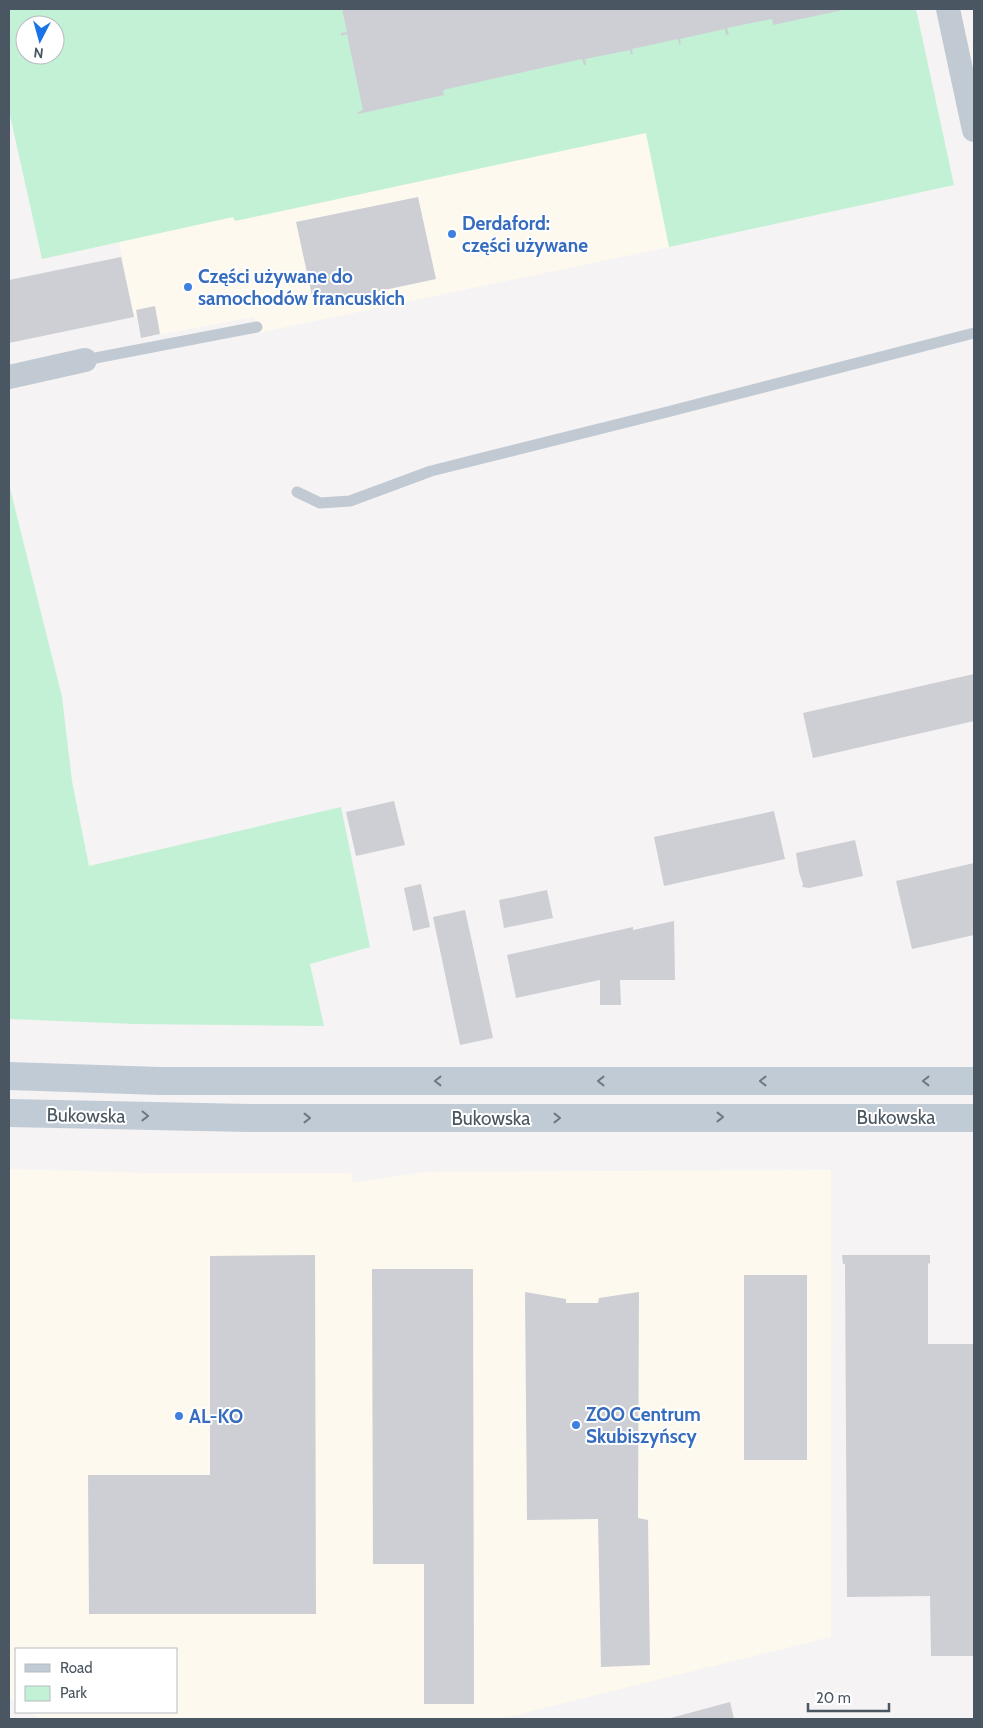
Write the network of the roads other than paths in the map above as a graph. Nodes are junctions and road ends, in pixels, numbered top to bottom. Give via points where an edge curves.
1 (948, 9) edge
2 (974, 130) edge
3 (257, 327) dead end
4 (974, 333) edge
5 (85, 360) joint
6 (9, 377) edge
7 (298, 492) dead end
8 (9, 1076) edge
9 (974, 1081) edge
10 (9, 1113) edge
11 (974, 1118) edge

1 - 2 street
3 - 5 lane
4 - 7 lane via 431,471 350,501 320,503
5 - 6 street
9 -> 8 main road, Bukowska via 179,1081
10 -> 11 main road, Bukowska via 250,1118

